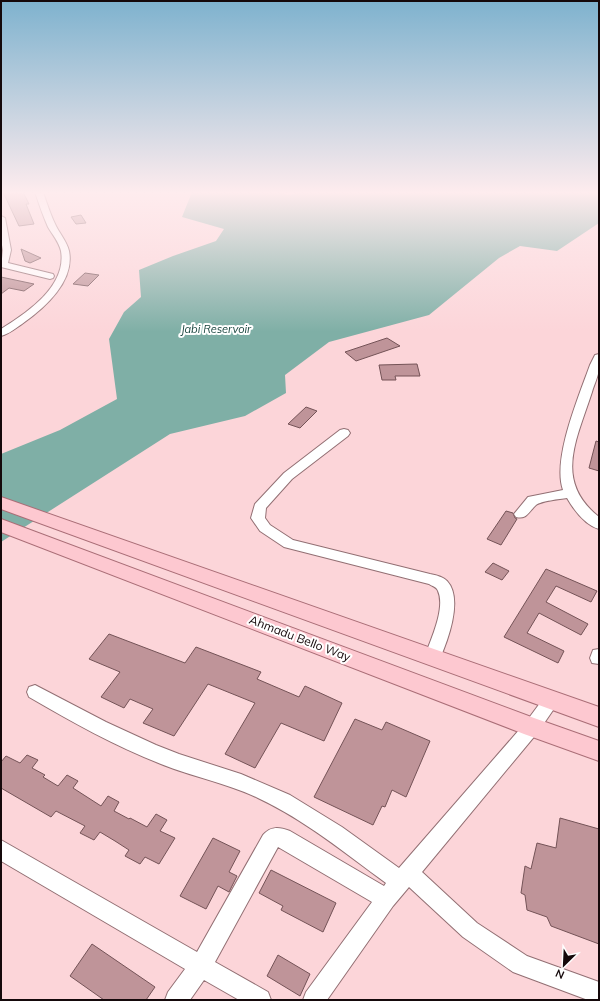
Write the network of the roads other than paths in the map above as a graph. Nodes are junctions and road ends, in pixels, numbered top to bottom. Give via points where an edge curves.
1 (5, 239) edge
2 (59, 239) edge
3 (2, 265) edge
4 (50, 276) dead end
5 (1, 333) edge
6 (599, 357) edge
7 (595, 379) edge
8 (344, 433) dead end
9 (571, 493) junction
10 (1, 503) edge
11 (521, 514) dead end
12 (599, 524) edge
13 (1, 526) edge
14 (432, 658) junction
15 (35, 692) dead end
16 (552, 700) junction
17 (599, 717) edge
18 (532, 727) junction
19 (599, 751) edge
20 (1, 850) edge
21 (405, 877) junction
22 (386, 899) junction
23 (201, 966) junction
24 (599, 993) edge
25 (176, 1000) edge
26 (260, 1000) edge
27 (314, 1000) edge

1 - 3 street via 7,250
2 - 5 street via 65,250 67,264 61,278 43,302 24,319
3 - 4 street
6 - 7 street
7 - 9 street via 565,462 566,479
8 - 14 street via 288,476 260,507 258,518 265,528 289,544 442,584 448,604
9 - 11 street via 532,500
9 - 12 street via 588,517
10 - 14 main road, Ahmadu Bello Way
13 - 18 main road, Ahmadu Bello Way
14 - 16 main road, Ahmadu Bello Way
15 - 21 street via 76,716 168,758 264,792 312,818
16 - 17 main road, Ahmadu Bello Way
16 - 18 street
18 - 19 main road, Ahmadu Bello Way
18 - 21 street
20 - 23 street
21 - 22 street
21 - 24 street via 470,930 521,964
22 - 23 street via 283,838 274,837
22 - 27 street
23 - 25 street
23 - 26 street

